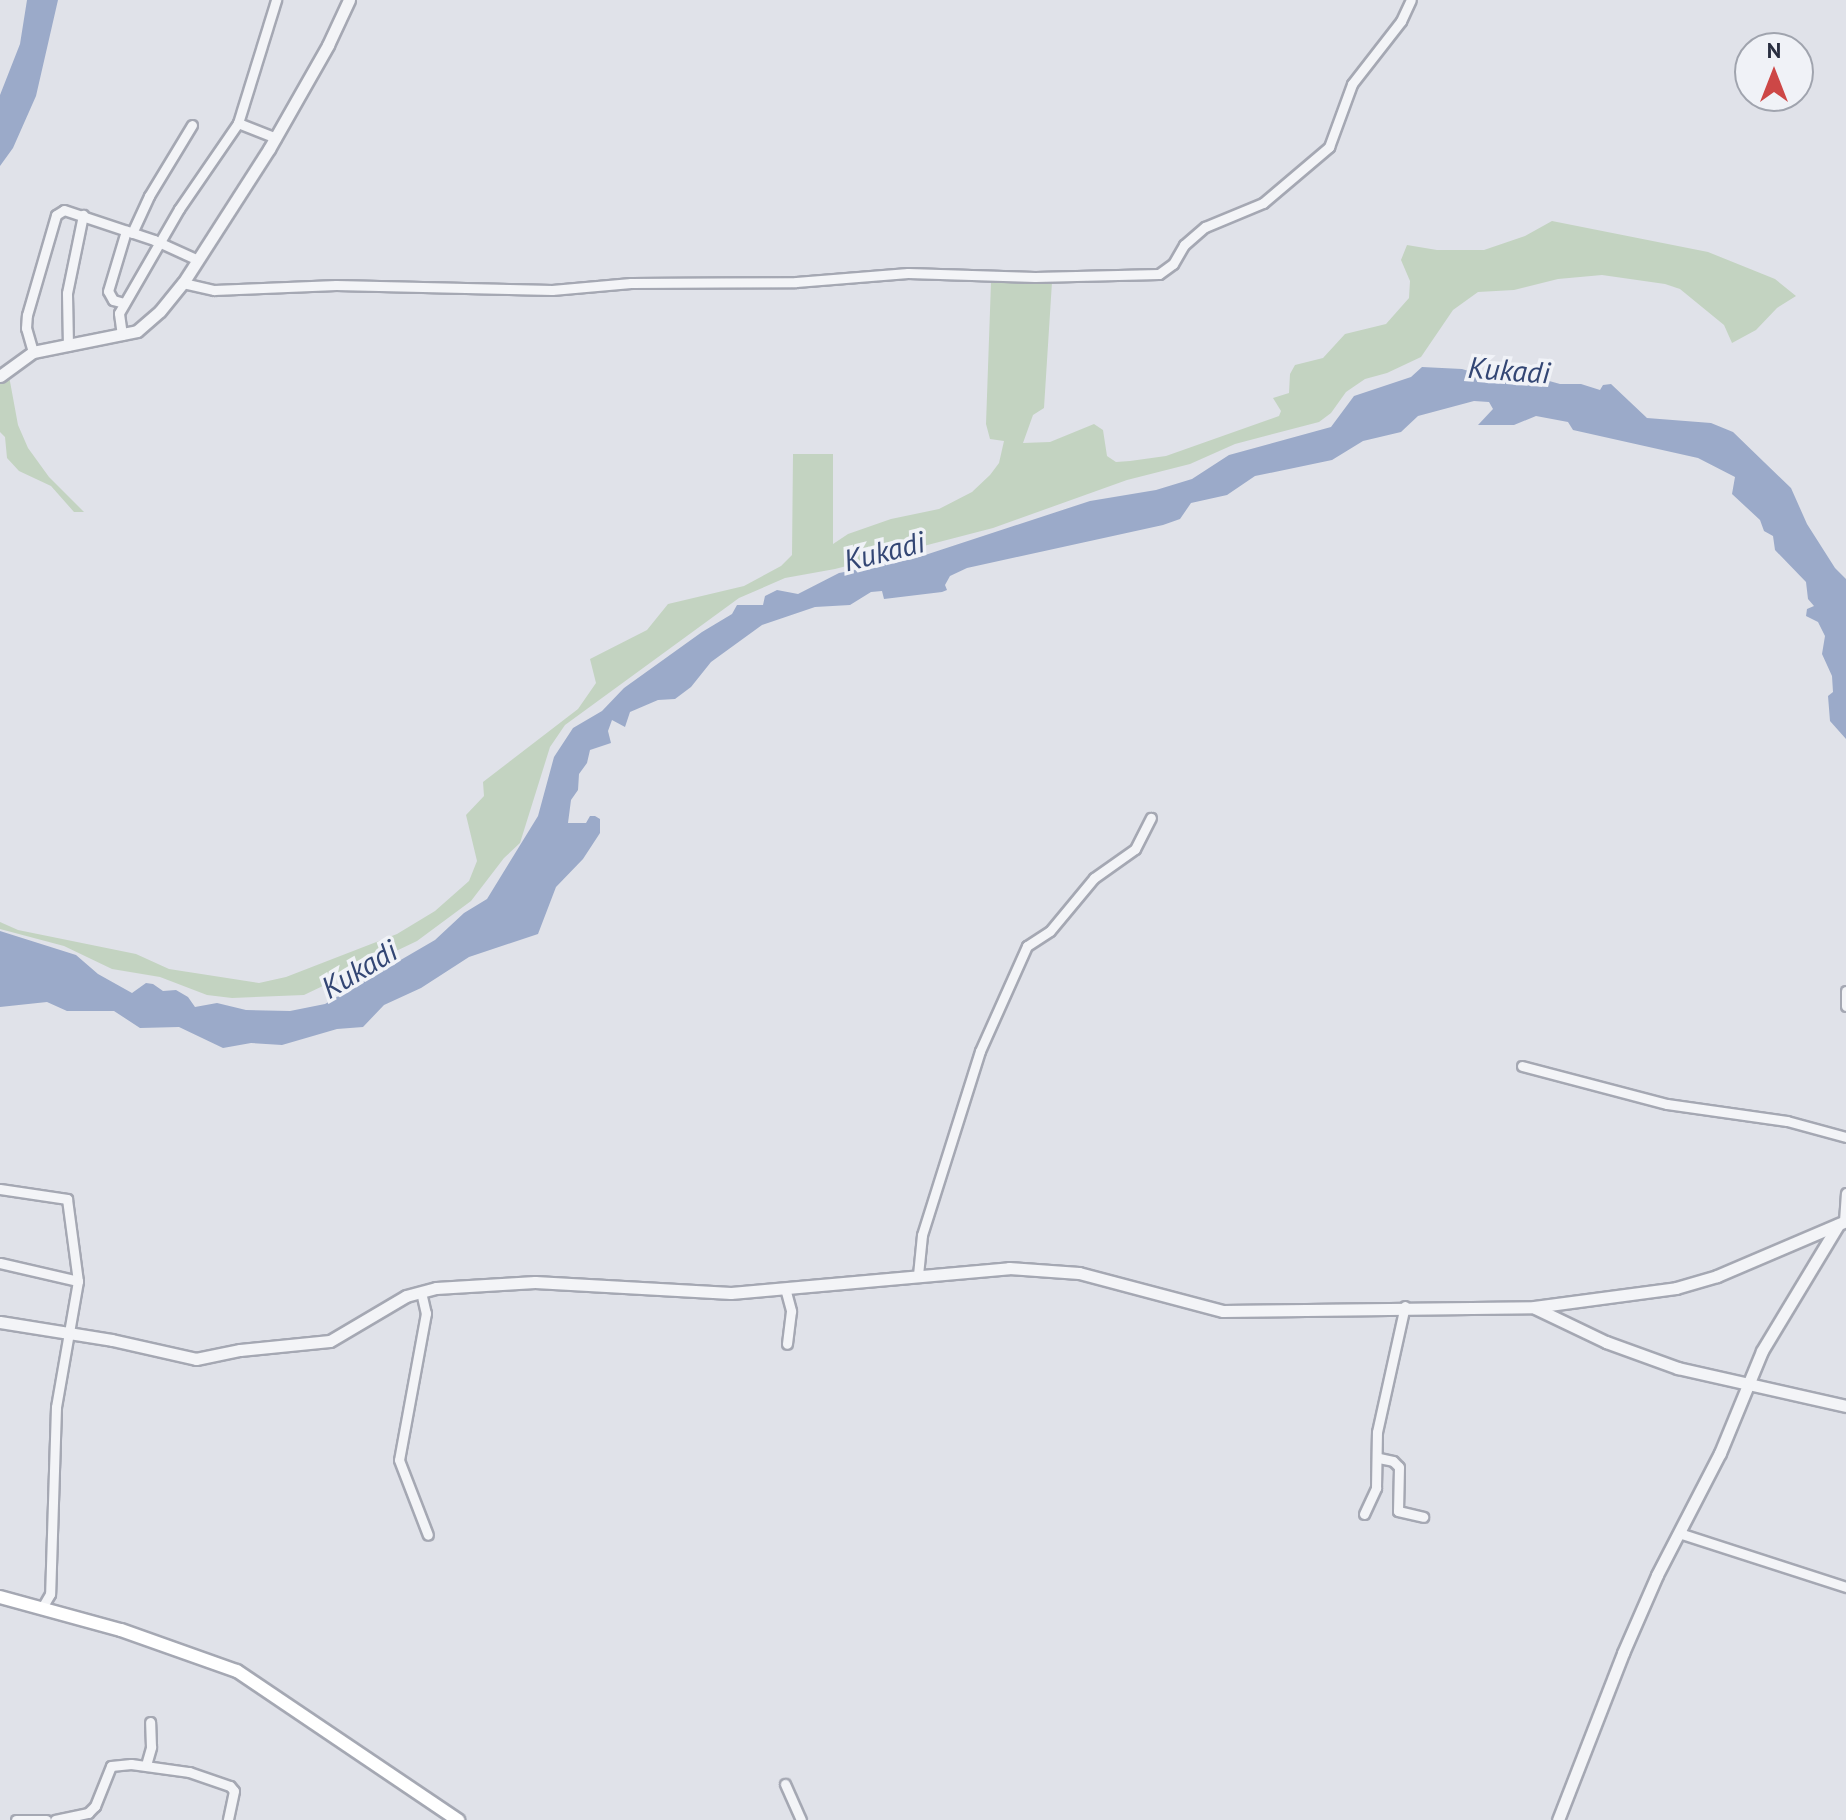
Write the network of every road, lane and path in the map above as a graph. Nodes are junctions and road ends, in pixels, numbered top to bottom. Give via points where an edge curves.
1 (276, 0) edge
2 (349, 0) edge
3 (1411, 0) edge
4 (238, 123) junction
5 (192, 125) dead end
6 (276, 138) junction
7 (83, 215) junction
8 (129, 232) junction
9 (160, 243) junction
10 (198, 260) junction
11 (183, 283) junction
12 (124, 303) junction
13 (122, 335) junction
14 (68, 346) junction
15 (33, 352) junction
16 (0, 376) edge
17 (1151, 818) dead end
18 (1846, 991) edge
19 (1846, 1006) edge
20 (1522, 1066) dead end
21 (1846, 1137) edge
22 (0, 1189) edge
23 (1846, 1193) edge
24 (1843, 1222) edge
25 (0, 1263) edge
26 (918, 1275) junction
27 (78, 1281) junction
28 (785, 1288) junction
29 (421, 1292) junction
30 (1405, 1306) junction
31 (1534, 1307) junction
32 (0, 1322) edge
33 (69, 1334) junction
34 (787, 1344) dead end
35 (1746, 1385) junction
36 (1846, 1406) edge
37 (1379, 1458) junction
38 (1364, 1514) dead end
39 (1423, 1517) dead end
40 (1679, 1533) junction
41 (428, 1535) dead end
42 (1846, 1587) edge
43 (0, 1597) edge
44 (42, 1608) junction
45 (150, 1722) dead end
46 (146, 1765) junction
47 (785, 1784) dead end
48 (16, 1820) edge
49 (46, 1820) edge
50 (55, 1820) edge
51 (228, 1820) edge
52 (458, 1820) edge
53 (801, 1820) edge
54 (1558, 1820) edge

1 - 4 street
2 - 6 street
3 - 11 street via 1352,84 1329,147 1263,203 1205,227 1159,274 908,273 536,291 336,285 214,290
4 - 6 street
4 - 9 street
5 - 8 street
6 - 10 street
7 - 8 street
7 - 14 street via 67,293
7 - 15 street via 64,210 56,215 27,315
8 - 9 street
8 - 12 street via 108,291 113,300
9 - 10 street
9 - 12 street
10 - 11 street
11 - 13 street via 143,326
12 - 13 street via 119,313
13 - 14 street
14 - 15 street
15 - 16 street
17 - 26 street via 1135,849 1094,878 1050,931 1027,946 980,1051 922,1235
18 - 19 street
20 - 21 street via 1667,1104 1787,1121
22 - 27 street via 67,1199
23 - 24 street
24 - 31 street via 1676,1288
24 - 35 street via 1775,1327
25 - 27 street
26 - 28 street
26 - 30 street via 1009,1268 1079,1273 1223,1311
27 - 33 street
28 - 29 street via 693,1293 535,1282
28 - 34 street via 791,1311
29 - 33 street via 330,1341 196,1359
29 - 41 street via 426,1313 399,1460
30 - 31 street
30 - 37 street via 1377,1432
31 - 35 street via 1637,1355
32 - 33 street
33 - 44 street via 56,1407 50,1594
35 - 36 street
35 - 40 street via 1720,1453
37 - 38 street via 1376,1488
37 - 39 street via 1399,1467 1398,1511
40 - 42 street
40 - 54 street via 1612,1677
43 - 44 main road
44 - 52 main road via 237,1671
45 - 46 street
46 - 50 street via 111,1766 88,1813
46 - 51 street via 230,1786 234,1791
47 - 53 street
48 - 49 street

